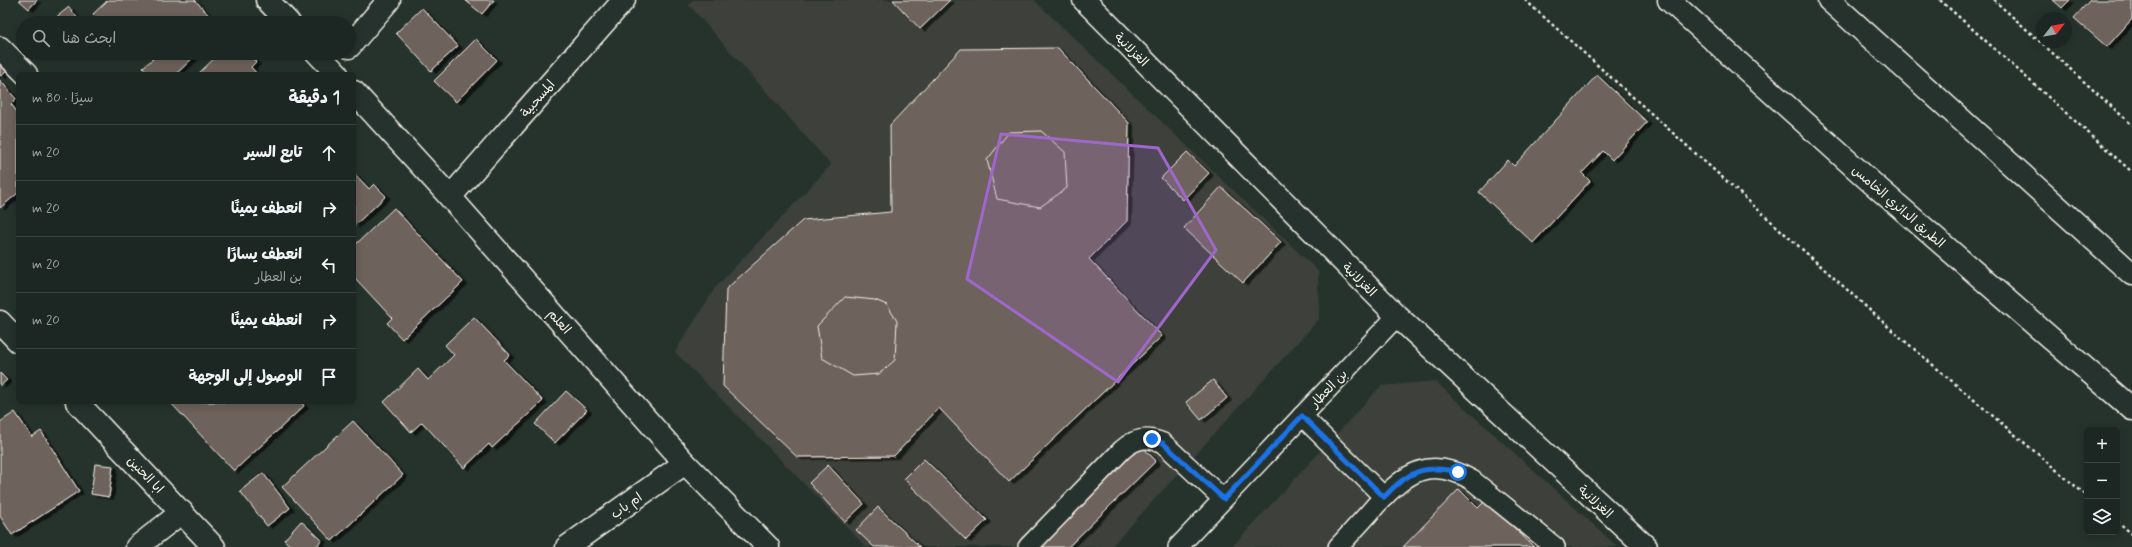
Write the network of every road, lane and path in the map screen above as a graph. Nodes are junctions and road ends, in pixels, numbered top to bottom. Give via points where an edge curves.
1 (267, 0) edge
2 (390, 0) edge
3 (624, 0) edge
4 (1084, 0) edge
5 (1525, 0) edge
6 (1669, 0) edge
7 (1829, 0) edge
8 (1940, 0) edge
9 (1994, 0) edge
10 (282, 16) edge
11 (356, 39) edge
12 (0, 48) edge
13 (24, 72) edge
14 (356, 94) edge
15 (2132, 125) edge
16 (2132, 172) edge
17 (450, 197) junction
18 (2132, 274) edge
19 (1397, 316) junction
20 (0, 322) edge
21 (16, 339) edge
22 (79, 404) edge
23 (2132, 409) edge
24 (1302, 416) junction
25 (685, 463) junction
26 (2084, 493) edge
27 (1384, 497) junction
28 (1224, 499) junction
29 (182, 512) junction
30 (2120, 524) edge
31 (2132, 534) edge
32 (137, 547) edge
33 (214, 547) edge
34 (567, 547) edge
35 (768, 547) edge
36 (1028, 547) edge
37 (1178, 547) edge
38 (1338, 547) edge
39 (1555, 547) edge
40 (1646, 547) edge

1 - 10 street
2 - 11 street
3 - 17 street, المسحبية
4 - 19 street, الغزلانية
5 - 26 path via 1893,331
6 - 23 street, الطريق الدائري الخامس via 1883,192
7 - 18 street
8 - 16 path
9 - 15 path
12 - 13 street
14 - 17 street, العلم
17 - 25 street, العلم
19 - 24 lane, بن العطار
19 - 40 street, الغزلانية
20 - 21 street
22 - 29 street, ابا الحنين
24 - 27 lane
24 - 28 lane, بن العطار
25 - 34 street, ام باب
25 - 35 street, العلم
27 - 38 lane
27 - 39 lane via 1409,474 1424,469 1441,468 1458,472 1472,480
28 - 36 lane via 1163,443 1141,439 1122,450
28 - 37 lane, بن العطار
29 - 32 street
29 - 33 street, ابا الحنين
30 - 31 path

